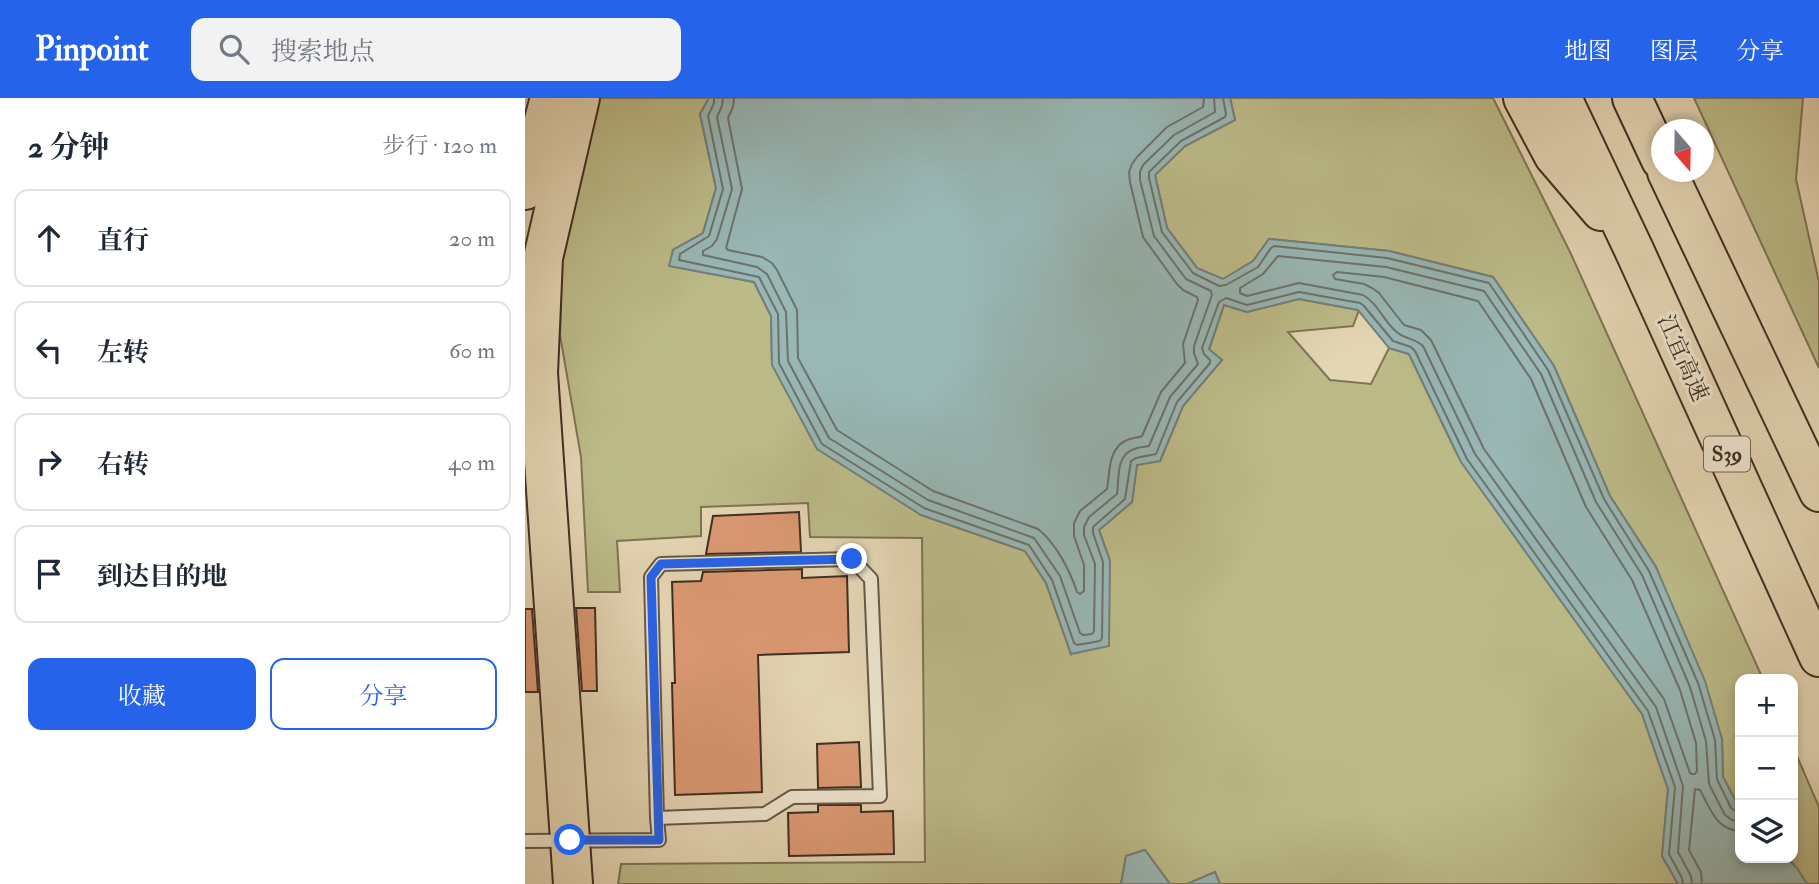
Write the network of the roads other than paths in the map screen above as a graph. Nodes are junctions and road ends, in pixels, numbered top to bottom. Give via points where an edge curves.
1 (535, 98) edge
2 (1523, 98) edge
3 (1562, 98) edge
4 (1632, 98) edge
5 (573, 102) edge
6 (1651, 139) edge
7 (525, 149) edge
8 (1672, 182) edge
9 (525, 190) edge
10 (1635, 252) junction
11 (1819, 492) edge
12 (1819, 657) edge
13 (657, 818) junction
14 (570, 840) junction
15 (525, 841) edge
16 (573, 884) edge

1 - 7 highway
2 - 10 highway via 1554,156
3 - 10 highway, 江宜高速 / S39
4 - 6 highway
5 - 9 highway
5 - 14 highway via 543,258 538,373
8 - 11 highway
10 - 12 highway, 江宜高速 / S39
13 - 13 lane via 651,577 661,564 852,559 871,579 880,796 792,797 765,814
13 - 14 lane via 659,840
14 - 15 lane
14 - 16 highway

